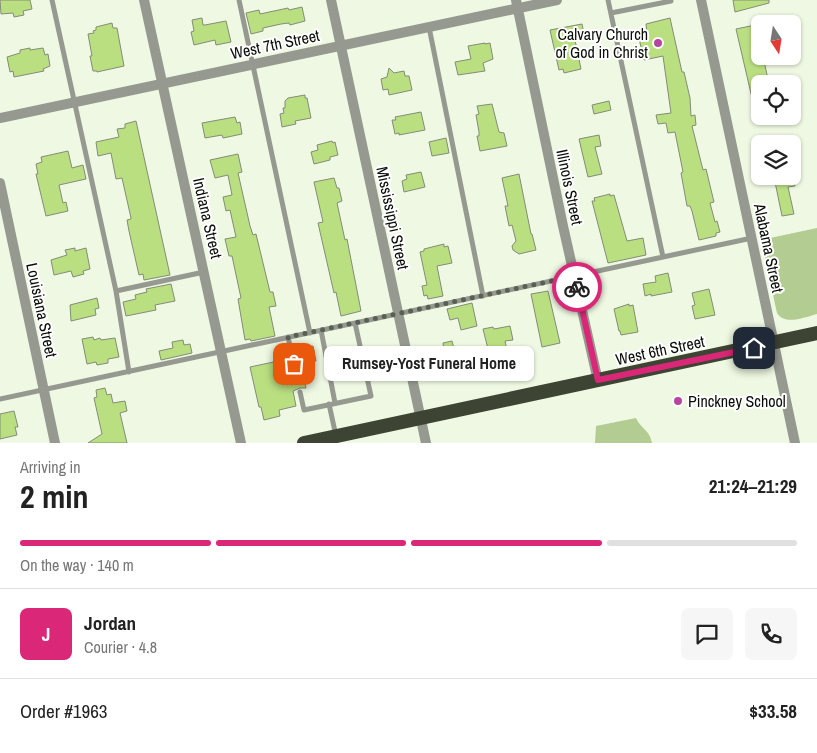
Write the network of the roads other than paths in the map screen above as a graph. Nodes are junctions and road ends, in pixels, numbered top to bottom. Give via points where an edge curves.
1 (52, 0) edge
2 (144, 0) edge
3 (239, 0) edge
4 (331, 0) edge
5 (557, 0) edge
6 (608, 0) edge
7 (701, 0) edge
8 (671, 1) edge
9 (655, 2) edge
10 (517, 4) edge
11 (611, 13) junction
12 (429, 27) junction
13 (341, 46) junction
14 (252, 65) junction
15 (162, 84) junction
16 (74, 103) junction
17 (0, 118) edge
18 (0, 184) edge
19 (752, 238) junction
20 (663, 257) junction
21 (204, 272) junction
22 (575, 276) junction
23 (116, 291) junction
24 (483, 296) junction
25 (398, 314) junction
26 (356, 323) junction
27 (321, 330) junction
28 (310, 333) junction
29 (817, 334) edge
30 (288, 337) junction
31 (774, 344) junction
32 (221, 352) junction
33 (294, 364) dead end
34 (129, 372) junction
35 (598, 380) junction
36 (44, 390) junction
37 (300, 392) dead end
38 (0, 399) edge
39 (332, 404) junction
40 (421, 418) junction
41 (336, 436) junction
42 (55, 443) edge
43 (241, 443) edge
44 (304, 443) edge
45 (426, 443) edge
46 (795, 443) edge

1 - 16 lane
2 - 15 street, Indiana Street
3 - 14 lane
4 - 13 street, Mississippi Street
5 - 10 street, West 7th Street
6 - 11 lane
7 - 19 street, Alabama Street
8 - 9 lane
9 - 11 lane
10 - 12 street, West 7th Street
10 - 22 street, Illinois Street
11 - 20 lane
12 - 13 street, West 7th Street
12 - 24 lane
13 - 14 street, West 7th Street
13 - 25 street, Mississippi Street
14 - 15 street, West 7th Street
14 - 28 lane
15 - 16 street, West 7th Street
15 - 21 street, Indiana Street
16 - 17 street, West 7th Street
16 - 23 lane
18 - 36 street, Louisiana Street
19 - 20 lane
19 - 31 street, Alabama Street
20 - 22 lane
21 - 23 lane
21 - 32 street, Indiana Street
22 - 24 lane
22 - 35 street, Illinois Street
23 - 34 lane
24 - 25 lane
25 - 26 lane
25 - 40 street, Mississippi Street
26 - 27 lane
26 - 39 lane via 371,396
27 - 28 lane
27 - 39 lane
28 - 30 lane
29 - 31 highway, West 6th Street
30 - 32 lane
30 - 33 lane
31 - 35 highway, West 6th Street
31 - 46 street, Alabama Street
32 - 34 lane
32 - 43 street, Indiana Street
34 - 36 lane
35 - 40 highway, West 6th Street
36 - 38 lane
36 - 42 street, Louisiana Street
37 - 39 lane via 304,410
39 - 41 lane
40 - 41 highway, West 6th Street
40 - 45 street, Mississippi Street
41 - 44 highway, West 6th Street

